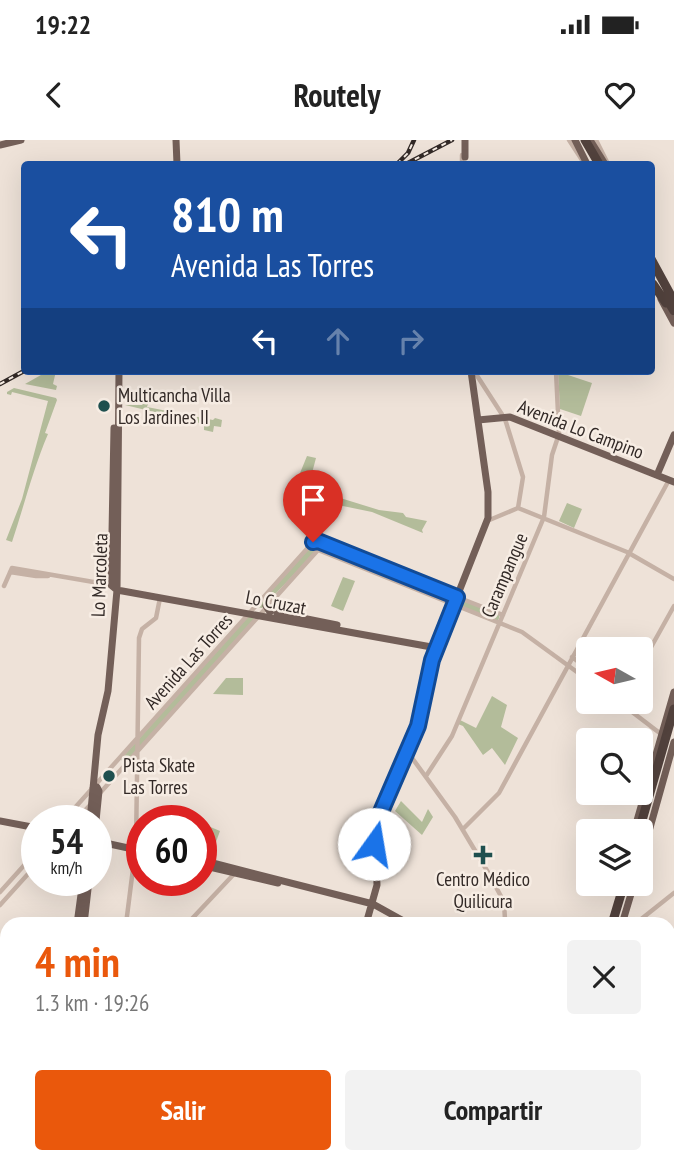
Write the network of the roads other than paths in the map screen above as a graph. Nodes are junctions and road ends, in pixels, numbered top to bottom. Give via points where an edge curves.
1 (21, 140) edge
2 (175, 140) edge
3 (466, 140) edge
4 (569, 140) edge
5 (577, 140) edge
6 (590, 140) edge
7 (0, 145) edge
8 (175, 161) edge
9 (465, 161) edge
10 (584, 161) edge
11 (585, 161) edge
12 (591, 161) edge
13 (598, 161) edge
14 (604, 161) edge
15 (655, 258) edge
16 (655, 266) edge
17 (655, 277) edge
18 (655, 285) edge
19 (655, 287) edge
20 (674, 293) edge
21 (674, 301) edge
22 (674, 312) edge
23 (674, 323) edge
24 (117, 375) edge
25 (471, 375) edge
26 (474, 375) edge
27 (556, 375) edge
28 (504, 416) junction
29 (476, 420) junction
30 (674, 435) edge
31 (559, 436) junction
32 (657, 475) junction
33 (672, 481) edge
34 (518, 508) junction
35 (544, 517) junction
36 (486, 522) junction
37 (629, 553) junction
38 (353, 555) junction
39 (350, 562) junction
40 (674, 579) edge
41 (115, 587) junction
42 (442, 591) junction
43 (1, 594) edge
44 (161, 597) junction
45 (174, 598) junction
46 (439, 598) junction
47 (455, 600) junction
48 (470, 602) junction
49 (674, 606) edge
50 (467, 610) junction
51 (256, 612) junction
52 (501, 619) junction
53 (653, 644) edge
54 (436, 646) junction
55 (572, 657) junction
56 (576, 660) edge
57 (567, 665) junction
58 (576, 671) edge
59 (674, 692) edge
60 (674, 709) edge
61 (636, 714) edge
62 (674, 727) edge
63 (662, 734) junction
64 (136, 739) junction
65 (674, 742) edge
66 (406, 751) junction
67 (136, 752) junction
68 (120, 757) junction
69 (127, 763) junction
70 (426, 776) junction
71 (96, 783) junction
72 (77, 805) edge
73 (92, 805) edge
74 (93, 805) edge
75 (137, 805) edge
76 (643, 819) edge
77 (644, 819) edge
78 (645, 819) edge
79 (647, 819) edge
80 (0, 823) edge
81 (21, 827) edge
82 (463, 829) junction
83 (217, 866) edge
84 (21, 869) edge
85 (236, 871) junction
86 (21, 882) edge
87 (0, 892) edge
88 (674, 893) edge
89 (81, 896) edge
90 (87, 896) edge
91 (130, 896) edge
92 (622, 896) edge
93 (625, 896) edge
94 (0, 905) edge
95 (372, 906) junction
96 (78, 917) edge
97 (85, 917) edge
98 (127, 917) edge
99 (193, 917) edge
100 (368, 917) edge
101 (395, 917) edge
102 (504, 917) edge
103 (613, 917) edge
104 (621, 917) edge
105 (644, 917) edge

1 - 7 main road
2 - 8 main road
3 - 9 main road, bridge
4 - 10 street
5 - 11 main road
5 - 12 highway
6 - 13 highway
6 - 14 main road
15 - 20 main road
16 - 21 highway
17 - 22 highway
18 - 22 highway
19 - 23 main road
24 - 41 main road, Lo Marcoleta
25 - 29 main road
26 - 28 street
27 - 31 street, Carampangue
28 - 29 main road, Avenida Lo Campino
28 - 31 main road, Avenida Lo Campino
28 - 34 street via 523,477
29 - 36 main road via 489,497
30 - 32 main road
31 - 32 main road, Avenida Lo Campino
31 - 35 street, Carampangue
32 - 33 main road, Avenida Lo Campino
33 - 37 street
34 - 35 street
34 - 36 street
35 - 37 street
35 - 52 street, Carampangue
36 - 47 main road
37 - 40 street
37 - 55 street
38 - 39 street
38 - 42 street, Avenida Las Torres
38 - 51 street, Avenida Las Torres via 313,542
39 - 46 street, Avenida Las Torres
39 - 51 street, Avenida Las Torres via 316,551
41 - 43 street, Lo Cruzat via 13,570
41 - 44 main road, Lo Cruzat
41 - 45 main road, Lo Cruzat
41 - 71 main road, Lo Marcoleta
42 - 46 street
42 - 47 street, Avenida Las Torres
44 - 45 main road, Lo Cruzat
44 - 64 street via 156,617 139,636
45 - 51 main road, Lo Cruzat
46 - 47 street, Avenida Las Torres
47 - 48 street
47 - 50 street
47 - 54 main road
48 - 50 street
48 - 52 street
49 - 53 street
50 - 52 street
51 - 54 main road, Lo Cruzat
51 - 64 street, Avenida Las Torres
51 - 67 street, Avenida Las Torres
52 - 57 street
52 - 70 street, Carampangue via 452,736
54 - 66 main road
55 - 56 street
55 - 57 street
57 - 58 street
57 - 82 street via 499,793
59 - 63 main road
60 - 77 highway
61 - 63 street
62 - 79 highway
63 - 76 main road
64 - 67 street
64 - 68 street, Avenida Las Torres
65 - 78 main road
66 - 70 street
66 - 95 main road via 374,828 377,876
67 - 69 street, Avenida Las Torres
67 - 75 street
68 - 69 street
68 - 71 street, Avenida Las Torres
69 - 71 street, Avenida Las Torres
70 - 82 street
71 - 72 street, Avenida Las Torres
71 - 73 main road, Lo Marcoleta
71 - 74 main road, Lo Marcoleta
80 - 81 main road
82 - 102 street via 503,899
83 - 85 main road
84 - 87 street
85 - 95 main road
85 - 99 street
86 - 94 street
88 - 105 street
89 - 96 main road
90 - 97 main road
91 - 98 street
92 - 103 highway
93 - 104 highway
95 - 100 main road
95 - 101 main road

